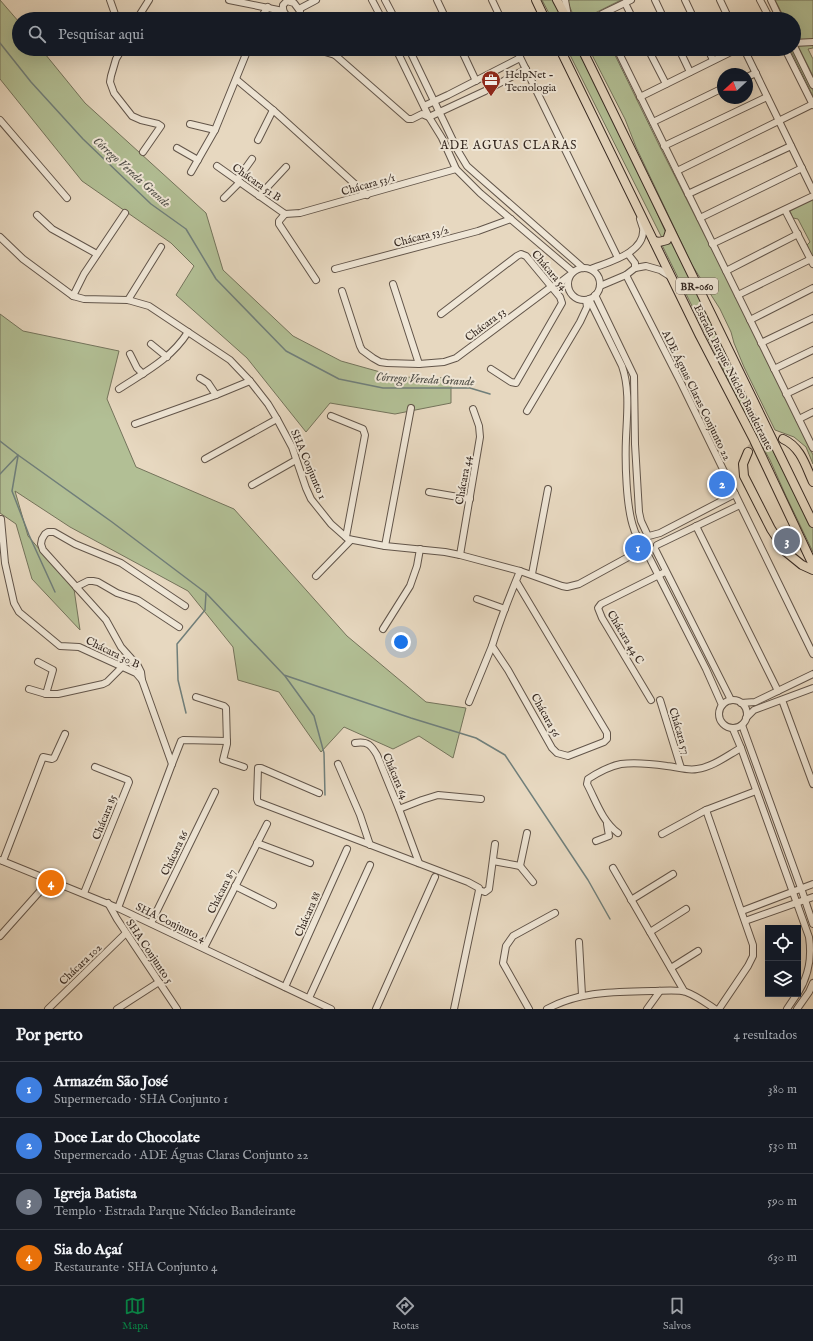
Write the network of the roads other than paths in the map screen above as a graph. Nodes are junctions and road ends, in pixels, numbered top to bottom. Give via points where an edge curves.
1 (110, 0) edge
2 (149, 0) edge
3 (228, 0) edge
4 (316, 0) edge
5 (372, 0) edge
6 (385, 0) edge
7 (437, 0) edge
8 (492, 0) edge
9 (530, 0) edge
10 (536, 0) edge
11 (557, 0) edge
12 (565, 0) edge
13 (655, 0) edge
14 (685, 0) edge
15 (720, 0) edge
16 (760, 0) edge
17 (288, 1) edge
18 (628, 1) edge
19 (771, 1) edge
20 (268, 7) junction
21 (765, 8) junction
22 (283, 10) joint
23 (114, 12) edge
24 (141, 12) edge
25 (265, 12) edge
26 (299, 12) edge
27 (302, 12) edge
28 (378, 12) edge
29 (391, 12) edge
30 (443, 12) edge
31 (498, 12) edge
32 (541, 12) edge
33 (542, 12) edge
34 (564, 12) edge
35 (567, 12) edge
36 (606, 12) edge
37 (631, 12) edge
38 (661, 12) edge
39 (691, 12) edge
40 (726, 12) edge
41 (767, 12) edge
42 (776, 12) edge
43 (813, 42) edge
44 (801, 44) edge
45 (119, 56) edge
46 (246, 56) edge
47 (338, 56) edge
48 (400, 56) edge
49 (413, 56) edge
50 (464, 56) edge
51 (563, 56) edge
52 (585, 56) edge
53 (620, 56) edge
54 (652, 56) edge
55 (682, 56) edge
56 (711, 56) edge
57 (721, 56) edge
58 (748, 56) edge
59 (788, 56) edge
60 (800, 56) edge
61 (520, 58) joint
62 (713, 60) junction
63 (416, 62) junction
64 (512, 62) junction
65 (404, 64) junction
66 (526, 69) junction
67 (690, 72) junction
68 (516, 73) junction
69 (756, 73) junction
70 (753, 74) edge
71 (237, 80) junction
72 (476, 81) junction
73 (666, 84) junction
74 (813, 85) edge
75 (717, 91) edge
76 (448, 95) junction
77 (640, 97) junction
78 (767, 97) junction
79 (435, 101) junction
80 (813, 105) edge
81 (424, 106) junction
82 (453, 106) junction
83 (273, 110) junction
84 (439, 112) junction
85 (422, 114) junction
86 (430, 117) junction
87 (0, 120) edge
88 (778, 121) junction
89 (652, 122) junction
90 (190, 124) dead end
91 (215, 130) junction
92 (258, 140) dead end
93 (664, 146) junction
94 (791, 146) junction
95 (177, 148) dead end
96 (458, 151) junction
97 (143, 152) dead end
98 (450, 155) junction
99 (252, 159) dead end
100 (198, 160) junction
101 (217, 166) dead end
102 (286, 166) dead end
103 (802, 168) junction
104 (456, 169) junction
105 (677, 171) junction
106 (191, 172) dead end
107 (238, 181) junction
108 (813, 191) edge
109 (688, 194) junction
110 (367, 195) junction
111 (259, 196) junction
112 (813, 196) edge
113 (633, 197) junction
114 (67, 198) dead end
115 (224, 198) dead end
116 (785, 210) junction
117 (126, 213) dead end
118 (285, 214) junction
119 (37, 215) dead end
120 (700, 218) junction
121 (511, 219) junction
122 (670, 230) junction
123 (798, 234) junction
124 (1, 241) edge
125 (654, 241) junction
126 (712, 244) junction
127 (161, 247) dead end
128 (97, 254) junction
129 (628, 254) junction
130 (618, 258) junction
131 (812, 262) edge
132 (583, 268) junction
133 (635, 268) junction
134 (335, 269) dead end
135 (591, 270) junction
136 (726, 271) junction
137 (572, 273) junction
138 (626, 275) junction
139 (672, 277) junction
140 (316, 280) dead end
141 (393, 284) dead end
142 (554, 286) junction
143 (600, 286) junction
144 (813, 288) edge
145 (342, 291) dead end
146 (570, 291) junction
147 (595, 295) junction
148 (738, 295) junction
149 (72, 296) junction
150 (588, 299) junction
151 (128, 300) junction
152 (441, 314) dead end
153 (813, 318) edge
154 (750, 320) junction
155 (188, 332) junction
156 (761, 343) junction
157 (151, 344) dead end
158 (813, 350) edge
159 (130, 354) dead end
160 (168, 357) junction
161 (419, 364) junction
162 (490, 369) dead end
163 (774, 369) junction
164 (143, 374) junction
165 (626, 376) junction
166 (634, 376) junction
167 (200, 378) dead end
168 (250, 381) junction
169 (813, 381) edge
170 (119, 389) dead end
171 (786, 394) junction
172 (216, 395) junction
173 (411, 408) dead end
174 (473, 409) dead end
175 (527, 411) dead end
176 (813, 412) edge
177 (331, 416) dead end
178 (277, 419) junction
179 (799, 419) junction
180 (135, 424) dead end
181 (784, 439) tunnel mouth
182 (812, 445) edge
183 (748, 452) tunnel mouth
184 (205, 459) dead end
185 (296, 460) junction
186 (813, 482) edge
187 (252, 485) dead end
188 (548, 489) dead end
189 (429, 492) dead end
190 (735, 494) junction
191 (470, 499) junction
192 (723, 500) junction
193 (740, 505) junction
194 (727, 511) junction
195 (1, 519) edge
196 (813, 523) edge
197 (696, 526) junction
198 (660, 533) junction
199 (648, 536) junction
200 (349, 538) junction
201 (664, 542) junction
202 (385, 546) junction
203 (643, 547) junction
204 (656, 547) junction
205 (420, 549) junction
206 (460, 555) junction
207 (813, 565) edge
208 (813, 570) edge
209 (520, 571) junction
210 (665, 572) junction
211 (532, 574) junction
212 (316, 576) dead end
213 (658, 576) junction
214 (516, 581) junction
215 (76, 587) junction
216 (674, 590) junction
217 (667, 594) junction
218 (477, 599) dead end
219 (185, 606) dead end
220 (505, 609) junction
221 (178, 627) dead end
222 (383, 629) dead end
223 (492, 646) junction
224 (813, 654) edge
225 (38, 662) dead end
226 (123, 666) junction
227 (714, 666) junction
228 (706, 669) junction
229 (813, 674) edge
230 (142, 680) junction
231 (813, 688) edge
232 (29, 689) dead end
233 (778, 691) junction
234 (46, 694) junction
235 (196, 697) dead end
236 (651, 700) dead end
237 (660, 700) dead end
238 (731, 700) junction
239 (782, 700) junction
240 (469, 702) dead end
241 (741, 703) junction
242 (722, 705) junction
243 (746, 718) junction
244 (742, 725) junction
245 (733, 729) junction
246 (65, 734) dead end
247 (227, 741) junction
248 (355, 743) dead end
249 (741, 748) junction
250 (172, 764) junction
251 (338, 764) dead end
252 (95, 767) dead end
253 (244, 767) dead end
254 (681, 768) junction
255 (813, 784) edge
256 (756, 791) junction
257 (215, 792) dead end
258 (319, 793) dead end
259 (481, 799) dead end
260 (399, 809) junction
261 (706, 810) junction
262 (606, 823) junction
263 (267, 824) dead end
264 (618, 832) dead end
265 (527, 833) dead end
266 (662, 834) dead end
267 (596, 841) dead end
268 (257, 843) junction
269 (495, 844) dead end
270 (370, 845) junction
271 (347, 849) dead end
272 (1, 860) edge
273 (493, 861) junction
274 (310, 863) dead end
275 (419, 863) junction
276 (370, 865) dead end
277 (520, 866) junction
278 (612, 868) dead end
279 (673, 874) dead end
280 (435, 877) dead end
281 (50, 880) junction
282 (533, 882) dead end
283 (813, 884) edge
284 (235, 886) junction
285 (801, 888) junction
286 (479, 890) junction
287 (794, 891) junction
288 (84, 893) junction
289 (782, 896) junction
290 (813, 897) edge
291 (631, 900) junction
292 (805, 900) junction
293 (797, 902) junction
294 (108, 903) junction
295 (273, 905) dead end
296 (786, 907) junction
297 (118, 908) junction
298 (686, 909) dead end
299 (745, 910) junction
300 (126, 911) junction
301 (555, 913) dead end
302 (117, 919) junction
303 (748, 920) junction
304 (151, 924) junction
305 (813, 924) edge
306 (126, 932) junction
307 (650, 932) junction
308 (0, 936) edge
309 (579, 942) dead end
310 (204, 948) junction
311 (698, 951) dead end
312 (671, 968) junction
313 (159, 982) junction
314 (813, 983) edge
315 (285, 987) junction
316 (801, 987) edge
317 (660, 991) junction
318 (684, 991) junction
319 (582, 995) junction
320 (795, 997) edge
321 (309, 998) junction
322 (48, 1009) edge
323 (117, 1009) edge
324 (177, 1009) edge
325 (331, 1009) edge
326 (376, 1009) edge
327 (454, 1009) edge
328 (529, 1009) edge
329 (547, 1009) edge
330 (647, 1009) edge
331 (715, 1009) edge
332 (719, 1009) edge
333 (787, 1009) edge
334 (798, 1009) edge

1 - 23 street
2 - 24 street
3 - 20 street
4 - 27 street
5 - 28 street
6 - 29 street
7 - 30 street
8 - 31 street
9 - 32 highway
10 - 33 highway
11 - 34 highway
12 - 35 street
13 - 38 street
14 - 39 street
15 - 40 street
16 - 21 street
17 - 22 street via 282,7
17 - 26 street via 297,6
18 - 36 street
18 - 37 street
19 - 21 street
19 - 42 street
20 - 22 street
20 - 25 street
21 - 41 street
43 - 44 street
45 - 97 street via 110,82 114,93 132,116 161,126
46 - 71 street
47 - 85 street via 405,118 412,119
48 - 65 street
49 - 63 street
50 - 72 street
51 - 113 highway, Estrada Parque Núcleo Bandeirante / BR-060
52 - 122 highway, Estrada Parque Núcleo Bandeirante / BR-060
53 - 77 street
54 - 73 street
55 - 67 street
56 - 62 street
57 - 62 street
58 - 69 street
59 - 80 street
60 - 74 street
61 - 64 street
61 - 66 street
62 - 67 street
63 - 65 street
63 - 79 street
64 - 68 street
64 - 72 street
65 - 81 street
66 - 68 street
66 - 130 street
67 - 73 street
68 - 82 street
69 - 70 street
69 - 78 street
71 - 83 street
71 - 91 street
72 - 76 street
73 - 77 street
75 - 89 street
76 - 79 street
76 - 82 street via 446,101
77 - 89 street
78 - 88 street
78 - 93 street
79 - 81 street
79 - 84 street
80 - 88 street
81 - 85 street
81 - 86 street
82 - 84 street
83 - 92 street
83 - 110 street
84 - 86 street
84 - 96 street
85 - 86 street
86 - 98 street
87 - 114 street
88 - 94 street
88 - 105 street
89 - 93 street
90 - 91 street
91 - 100 street
93 - 105 street
94 - 103 street
94 - 109 street
95 - 100 street
96 - 98 street
96 - 132 street via 467,166
98 - 104 street
99 - 107 street
100 - 106 street
101 - 107 street, Chácara 51 B
102 - 111 street
103 - 108 street
103 - 120 street
104 - 110 street, Chácara 53/1
104 - 121 street
105 - 109 street
107 - 111 street, Chácara 51 B
107 - 115 street
109 - 120 street
110 - 118 street, Chácara 53/1 via 300,213
111 - 118 street, Chácara 51 B
112 - 116 street
113 - 125 highway, Estrada Parque Núcleo Bandeirante / BR-060
113 - 129 street via 643,229 639,243
116 - 123 street
116 - 126 street
117 - 128 street
118 - 140 street via 279,224
119 - 128 street via 52,229
120 - 126 street
121 - 134 street, Chácara 53/2 via 478,231
121 - 137 street via 546,247
122 - 125 highway via 667,240
122 - 196 highway, Estrada Parque Núcleo Bandeirante / BR-060
123 - 131 street
123 - 136 street
124 - 149 street, SHA Conjunto 1
125 - 139 highway, Estrada Parque Núcleo Bandeirante / BR-060
126 - 136 street
127 - 151 street
128 - 149 street
129 - 130 street
129 - 133 street via 635,263
130 - 135 street
131 - 148 street
132 - 135 street
132 - 137 street
133 - 138 street
133 - 139 street via 652,267
135 - 143 street via 599,279
136 - 148 street
137 - 142 street, Chácara 53
137 - 146 street via 568,286
138 - 143 street
138 - 190 street, ADE Águas Claras Conjunto 22
139 - 207 highway, Estrada Parque Núcleo Bandeirante / BR-060
141 - 161 street
142 - 146 street
142 - 152 street, Chácara 54 via 526,256 521,254
142 - 161 street, Chácara 53 via 456,358 444,362
142 - 162 street, Chácara 54 via 562,303 516,383
143 - 147 street
144 - 154 street
145 - 161 street, Chácara 53 via 360,346 366,353 380,362
146 - 150 street via 577,298
147 - 150 street
147 - 166 street
148 - 154 street
149 - 151 street, SHA Conjunto 1 via 84,299
150 - 165 street
150 - 175 street via 580,322
151 - 155 street, SHA Conjunto 1 via 149,306
153 - 156 street
154 - 156 street
155 - 160 street
155 - 168 street, SHA Conjunto 1 via 230,360
156 - 163 street
157 - 160 street
158 - 163 street
159 - 164 street
160 - 164 street
163 - 171 street
164 - 170 street
165 - 166 street
165 - 203 street via 628,503 634,532
166 - 199 street via 639,512
167 - 172 street via 208,383
168 - 172 street
168 - 178 street, SHA Conjunto 1
169 - 171 street
171 - 179 street
172 - 180 street
173 - 202 street
174 - 191 street, Chácara 44 via 480,432
176 - 179 street
177 - 200 street via 365,433
178 - 184 street
178 - 185 street, SHA Conjunto 1 via 288,437
179 - 182 street
181 - 186 highway via 798,450
183 - 208 highway via 743,464 744,476 771,529 786,552
185 - 187 street
185 - 200 street, SHA Conjunto 1 via 311,499 331,524
188 - 211 street
189 - 191 street
190 - 192 street
190 - 193 street, ADE Águas Claras Conjunto 22
191 - 206 street, Chácara 44
192 - 194 street via 730,504
192 - 198 street
193 - 194 street
193 - 224 street, ADE Águas Claras Conjunto 22
194 - 197 street
195 - 226 street, Chácara 30 B via 5,563 14,603 19,612 60,646 79,646
197 - 201 street
197 - 233 street
198 - 199 street
198 - 201 street
199 - 203 street via 643,538
199 - 204 street via 656,540
200 - 202 street
200 - 212 street
201 - 204 street
202 - 205 street
203 - 204 street via 650,552
203 - 211 street via 579,584 567,587
203 - 213 street
204 - 210 street
205 - 206 street
205 - 222 street via 410,586
206 - 209 street
209 - 211 street
209 - 214 street
210 - 213 street, Chácara 44 C
210 - 216 street
213 - 217 street
213 - 236 street, Chácara 44 C via 601,604 598,608
214 - 220 street
214 - 223 street, Chácara 56 via 607,733 606,740 568,756 557,753
215 - 219 street via 43,550 42,539 48,532 54,532 75,544 113,559
215 - 221 street via 88,581 98,582 117,593 138,600
215 - 230 street via 108,624 121,647 138,666
216 - 217 street
216 - 227 street
217 - 228 street
218 - 220 street
220 - 223 street
223 - 240 street
225 - 234 street via 53,670
226 - 230 street, Chácara 30 B via 136,673
226 - 234 street via 104,684 58,694
227 - 228 street
227 - 238 street
228 - 242 street
229 - 233 street
230 - 250 street, Chácara 30 B
231 - 239 street
232 - 234 street
233 - 241 street via 754,702
235 - 247 street via 226,708
237 - 254 street, Chácara 57
238 - 241 street
238 - 242 street
239 - 243 street via 754,710
239 - 255 street
241 - 243 street via 746,710
242 - 245 street via 718,713 721,722
243 - 244 street
244 - 245 street
244 - 285 street
245 - 249 street
246 - 272 street via 53,759 43,757
247 - 250 street via 182,740
247 - 253 street via 223,760
248 - 260 street, Chácara 64 via 363,741 373,747
249 - 254 street via 704,768
249 - 256 street
250 - 297 street
251 - 270 street
252 - 288 street, Chácara 85 via 129,782
254 - 262 street via 622,764 588,779 587,784
256 - 261 street
256 - 287 street
257 - 304 street, Chácara 86
258 - 270 street via 258,768 259,802
259 - 260 street via 438,795
260 - 275 street, Chácara 64
261 - 266 street
261 - 299 street
262 - 264 street
262 - 267 street via 609,836
263 - 268 street, Chácara 87
265 - 277 street
268 - 274 street
268 - 284 street, Chácara 87
269 - 273 street
270 - 275 street
271 - 315 street, Chácara 88
272 - 281 street, SHA Conjunto 4
273 - 277 street
273 - 286 street via 489,889 485,892
275 - 286 street via 468,882
276 - 321 street
277 - 282 street
278 - 291 street
279 - 291 street
280 - 326 street
281 - 288 street, SHA Conjunto 4
281 - 308 street
283 - 285 street
284 - 295 street
284 - 310 street, Chácara 87
285 - 287 street
285 - 292 street
286 - 327 street
287 - 289 street
287 - 293 street
288 - 294 street, SHA Conjunto 4
289 - 296 street
289 - 299 street
290 - 292 street
291 - 307 street
292 - 293 street
292 - 305 street
293 - 296 street
293 - 316 street via 809,937 811,955 806,978
294 - 297 street, SHA Conjunto 4
294 - 302 street, SHA Conjunto 5
296 - 303 street
297 - 300 street, SHA Conjunto 4
298 - 307 street
299 - 303 street
300 - 302 street
300 - 304 street, SHA Conjunto 4
301 - 328 street via 513,936 506,946 503,963
302 - 306 street, SHA Conjunto 5
303 - 332 street via 753,956
304 - 310 street, SHA Conjunto 4
306 - 313 street, SHA Conjunto 5
306 - 322 street, Chácara 102
307 - 312 street
309 - 319 street
310 - 315 street, SHA Conjunto 4
311 - 312 street
312 - 318 street
313 - 323 street
313 - 324 street, SHA Conjunto 5
314 - 334 street
315 - 321 street, SHA Conjunto 4
317 - 318 street
317 - 319 street
317 - 330 street
318 - 331 street
319 - 329 street
320 - 333 street
321 - 325 street, SHA Conjunto 4

